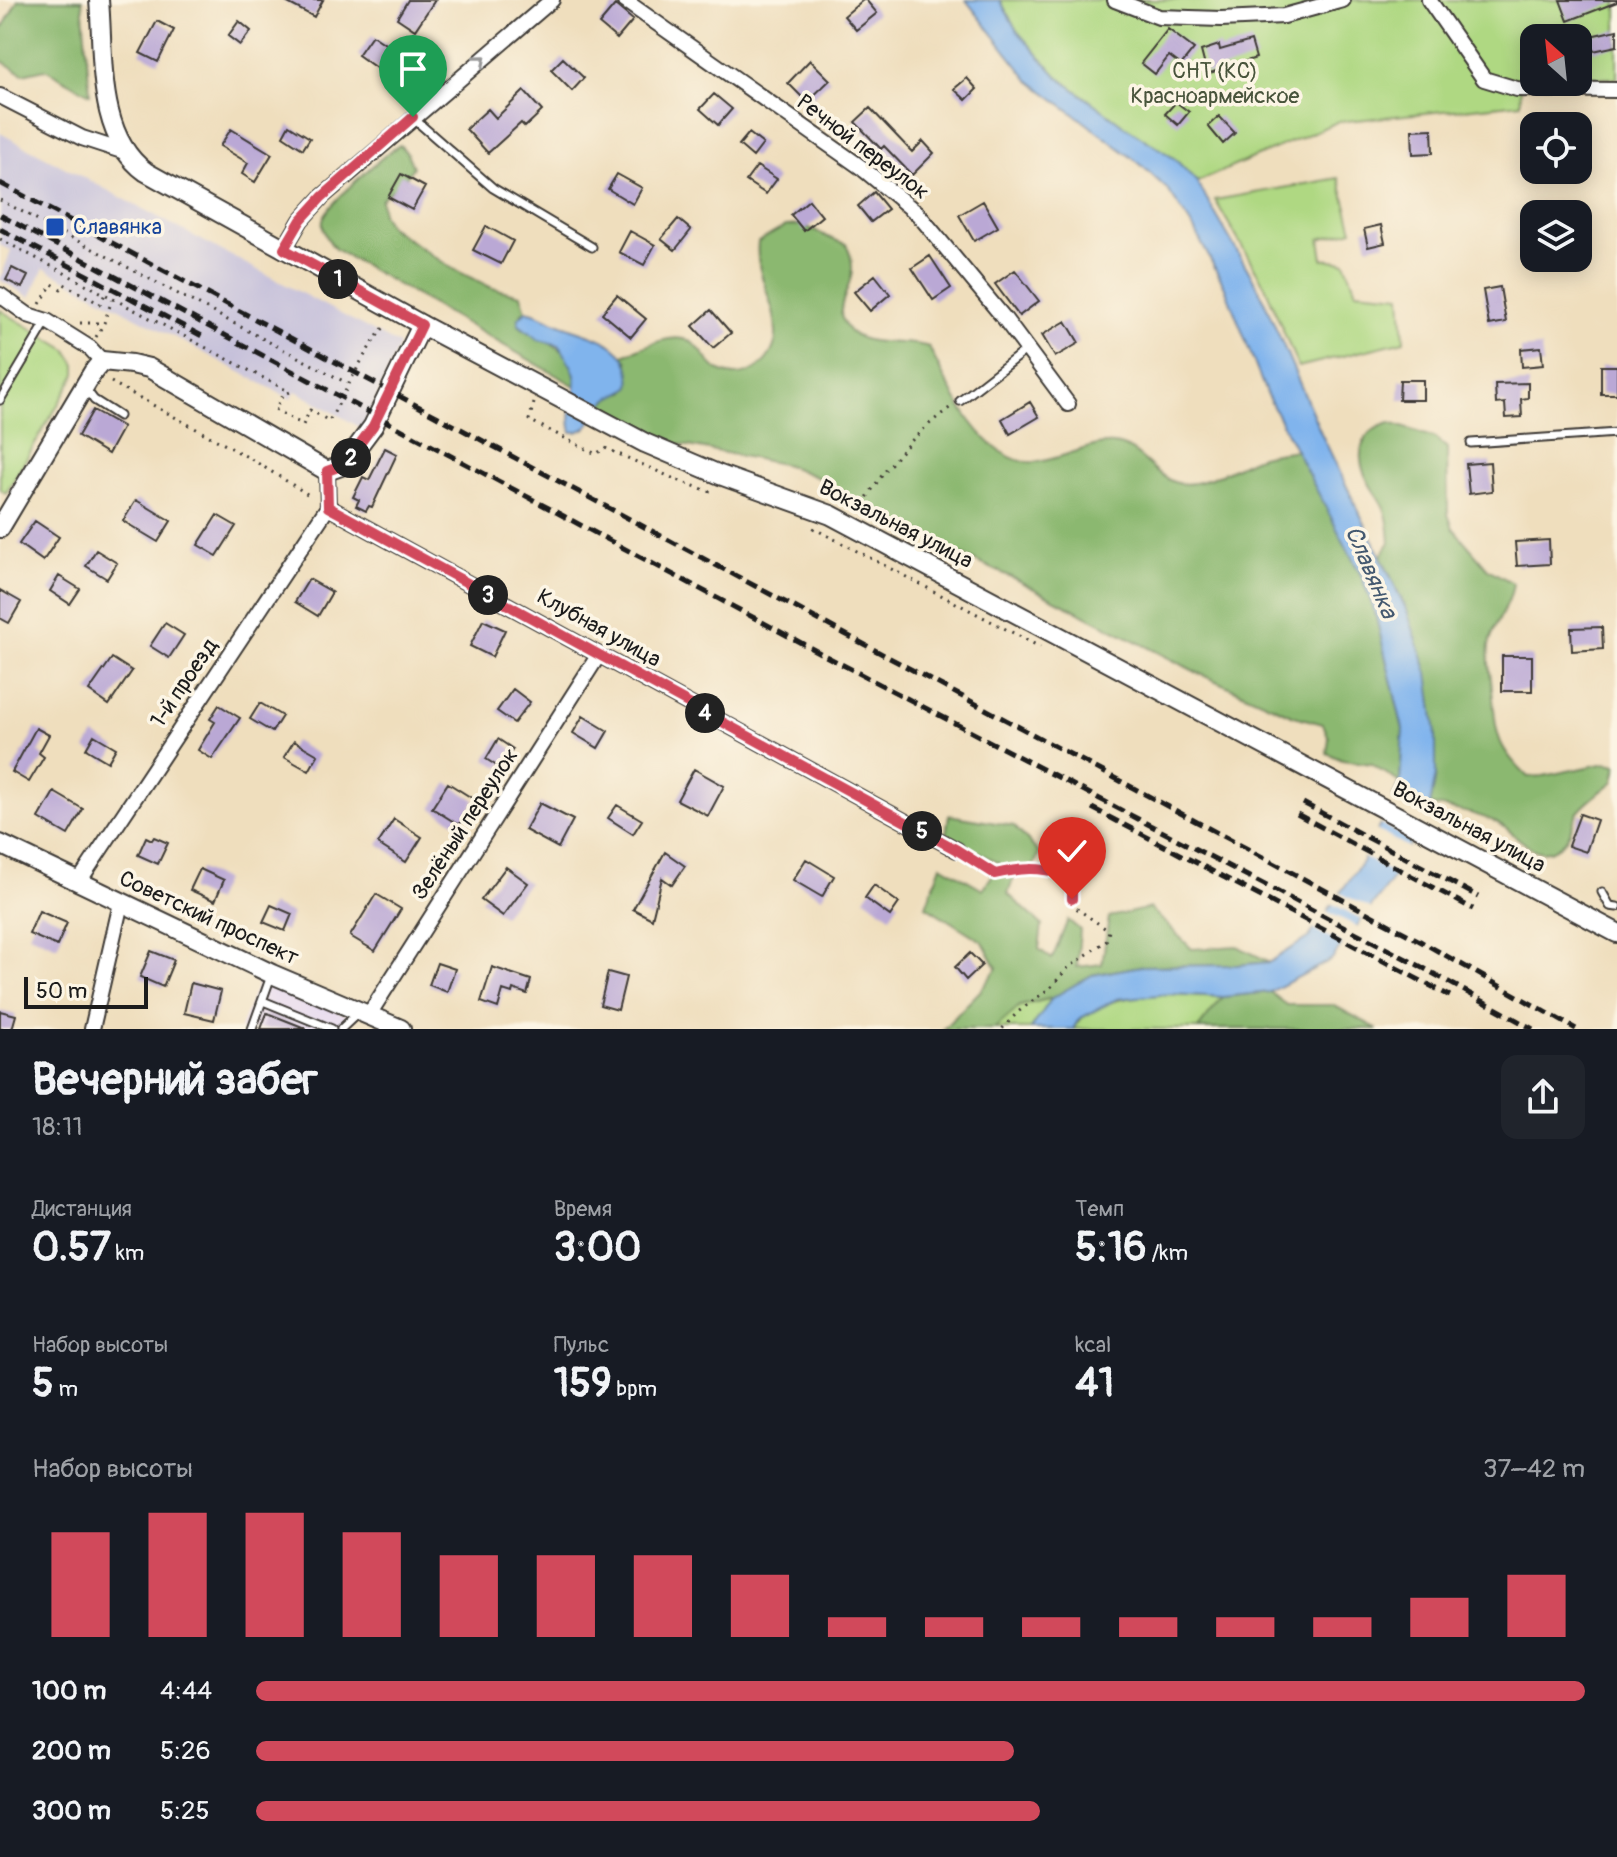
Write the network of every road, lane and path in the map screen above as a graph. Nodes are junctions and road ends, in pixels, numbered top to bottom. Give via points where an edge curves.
1 (99, 0) edge
2 (552, 0) edge
3 (624, 0) edge
4 (1115, 0) edge
5 (1343, 0) edge
6 (1429, 0) edge
7 (1617, 90) edge
8 (0, 96) edge
9 (413, 117) junction
10 (125, 152) junction
11 (0, 200) edge
12 (0, 239) edge
13 (592, 247) dead end
14 (284, 249) junction
15 (105, 294) junction
16 (0, 295) edge
17 (113, 299) junction
18 (39, 305) dead end
19 (107, 310) dead end
20 (47, 321) junction
21 (78, 322) dead end
22 (104, 323) dead end
23 (386, 325) dead end
24 (422, 325) junction
25 (1027, 349) junction
26 (102, 361) junction
27 (111, 382) dead end
28 (347, 383) junction
29 (84, 386) junction
30 (535, 397) dead end
31 (0, 400) edge
32 (960, 401) joint
33 (1068, 404) dead end
34 (119, 416) dead end
35 (1617, 433) edge
36 (1471, 443) dead end
37 (254, 454) dead end
38 (251, 459) junction
39 (327, 471) junction
40 (721, 495) dead end
41 (328, 507) junction
42 (858, 512) dead end
43 (3, 515) edge
44 (802, 525) dead end
45 (1047, 651) dead end
46 (598, 656) junction
47 (0, 844) edge
48 (957, 850) joint
49 (78, 883) junction
50 (1602, 892) dead end
51 (121, 903) junction
52 (1617, 907) edge
53 (1617, 933) edge
54 (272, 974) junction
55 (263, 1001) junction
56 (362, 1019) edge
57 (92, 1029) edge
58 (252, 1029) edge
59 (332, 1029) edge
60 (341, 1029) edge
61 (401, 1029) edge
62 (1002, 1029) edge

1 - 10 street via 108,112
9 -> 2 street
3 - 25 street, Речной переулок via 862,168 918,214
4 - 5 street via 1159,17 1221,19 1284,16
6 - 7 street via 1484,79 1517,89
8 - 10 street via 82,138
9 - 13 lane via 493,188
9 - 14 street via 322,197
10 - 14 street, Вокзальная улица via 146,172
11 - 28 path
12 - 15 path
14 - 24 street, Вокзальная улица
15 - 17 path
15 - 18 path via 100,304 64,284 61,289 52,284
16 - 20 street
17 - 19 path
17 - 28 path via 290,392 275,409 303,425 310,410 329,421
20 - 26 street
20 - 31 lane
21 - 22 path
23 - 28 path
24 - 39 street via 364,439 344,465
24 - 53 street, Вокзальная улица via 685,461 831,515
25 - 32 lane
25 - 33 street, Речной переулок
26 - 29 street
26 - 39 street via 149,368
27 - 38 path
29 - 34 lane via 94,400
29 - 43 street
30 - 40 path via 529,420 596,454 605,448
32 - 42 path via 883,470
35 - 36 lane
37 - 38 path
38 - 41 path
39 - 41 street
41 - 46 street, Клубная улица
41 - 49 street, 1-й проезд
44 - 45 path
46 - 48 street, Клубная улица
46 - 56 street, Зелёный переулок
47 - 49 street, Советский проспект
48 - 62 path via 995,874 1019,868 1063,874 1076,908 1109,931 1106,941
49 - 51 street, Советский проспект
50 - 52 lane via 1610,906
51 - 54 street, Советский проспект
51 - 57 street
54 - 55 lane
54 - 56 street, Советский проспект
55 - 58 lane
55 - 59 lane
56 - 60 lane
56 - 61 street, Советский проспект

